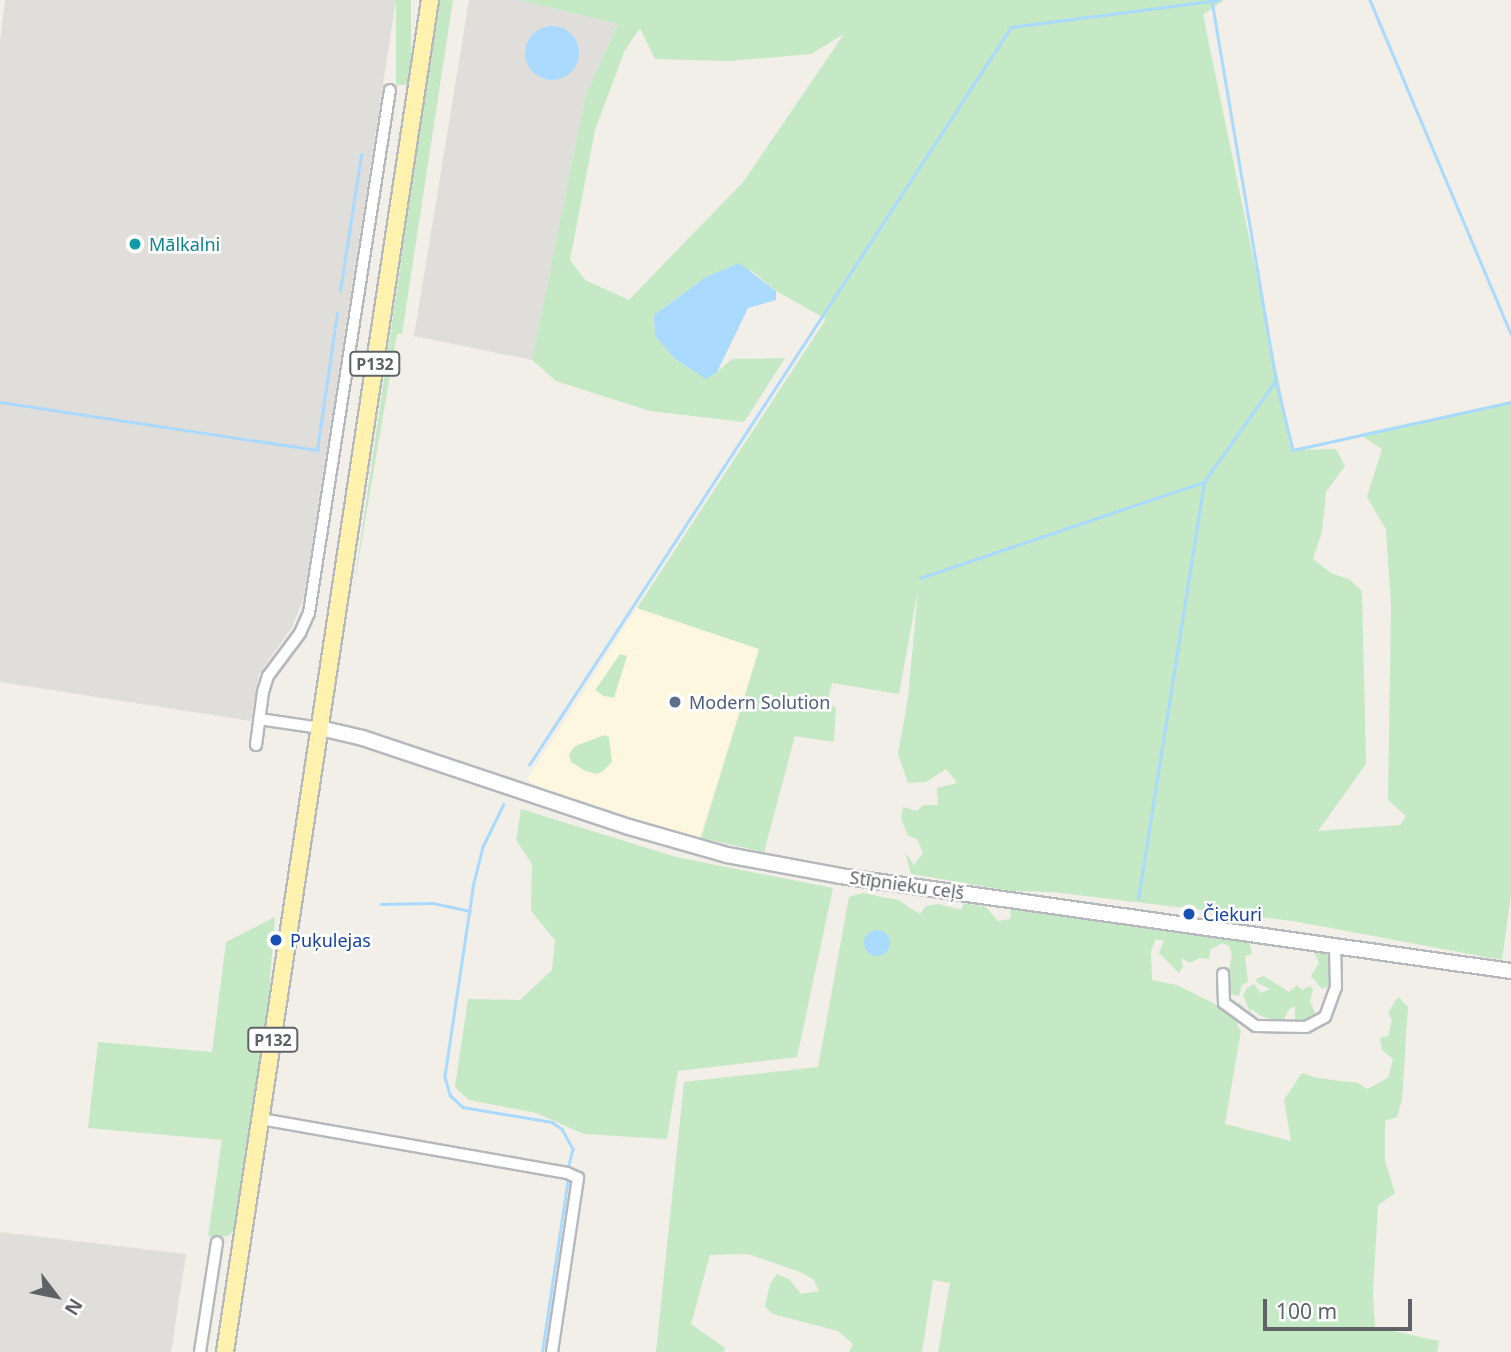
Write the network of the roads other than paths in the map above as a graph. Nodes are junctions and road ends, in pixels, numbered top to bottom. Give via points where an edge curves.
1 (430, 0) edge
2 (390, 90) dead end
3 (260, 719) junction
4 (320, 728) junction
5 (256, 745) dead end
6 (1335, 946) junction
7 (1511, 971) edge
8 (1223, 974) dead end
9 (261, 1119) junction
10 (217, 1242) dead end
11 (200, 1352) edge
12 (225, 1352) edge
13 (552, 1352) edge

1 - 4 main road, P132
2 - 3 street via 309,613 268,676
3 - 4 street
3 - 5 street
4 - 6 main road, Stīpnieku ceļš via 727,855 840,876
4 - 9 main road, P132
6 - 7 main road, Stīpnieku ceļš
6 - 8 street via 1336,987 1325,1017 1306,1027 1256,1026 1224,1003
9 - 12 main road, P132
9 - 13 street via 578,1178
10 - 11 street

